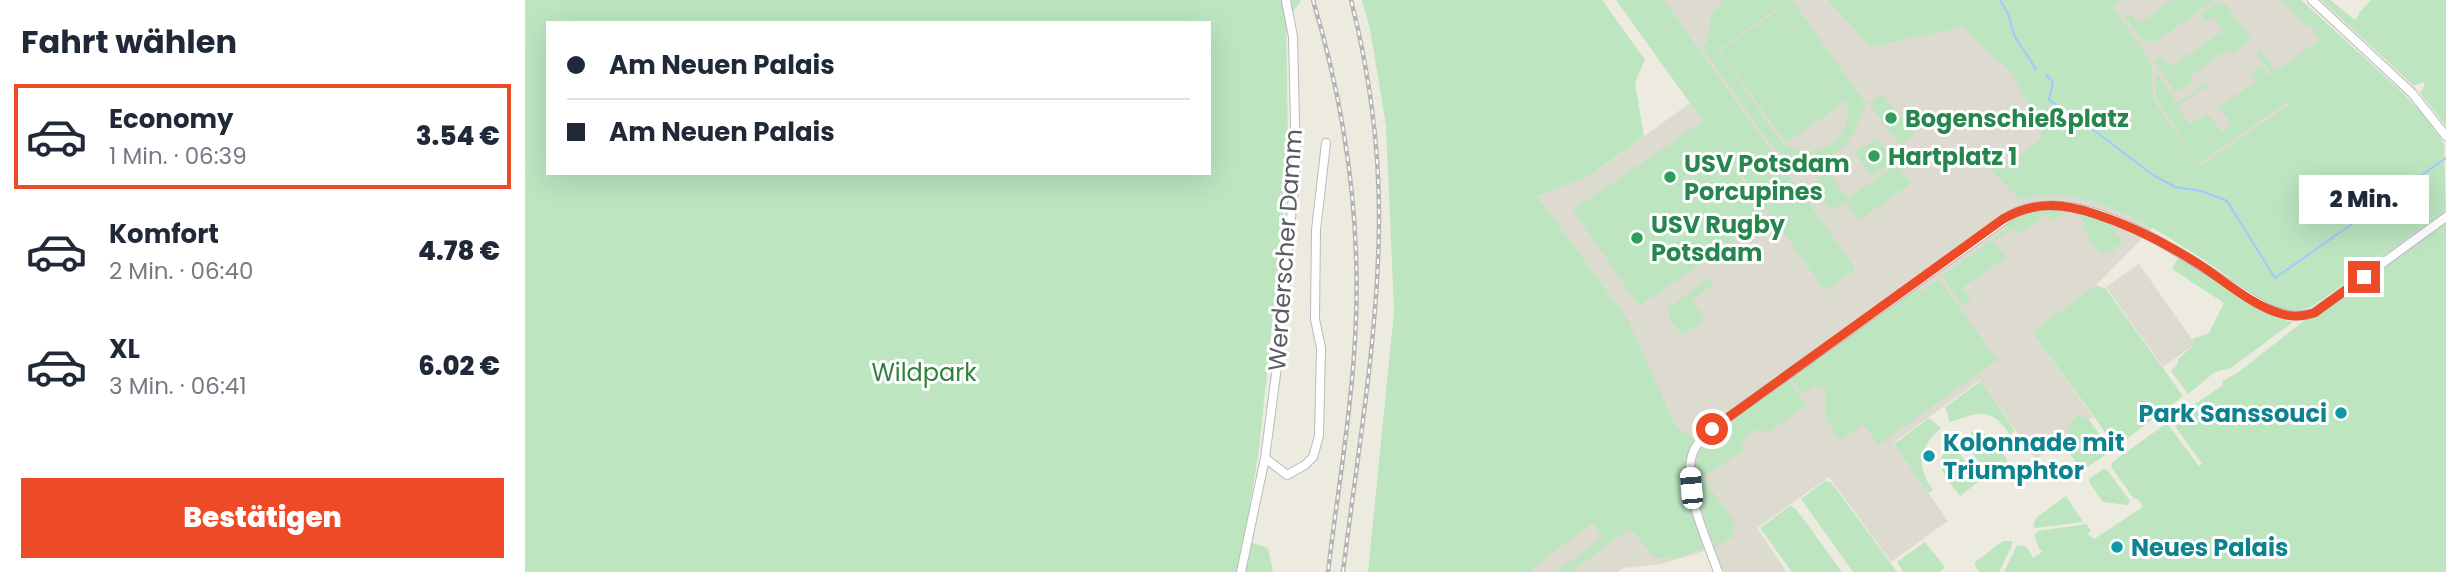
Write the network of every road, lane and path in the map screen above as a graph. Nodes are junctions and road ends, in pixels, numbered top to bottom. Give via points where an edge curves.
1 (1286, 0) edge
2 (2312, 0) edge
3 (2446, 136) edge
4 (1326, 143) dead end
5 (2446, 217) edge
6 (1265, 458) junction
7 (1241, 572) edge
8 (1717, 572) edge

1 - 6 street, Werderscher Damm via 1293,37 1296,164
2 - 3 street via 2412,93
4 - 6 street, Werderscher Damm via 1316,243 1319,436 1313,457 1287,475
5 - 8 street via 2314,313 2300,316 2269,309 2123,223 2052,204 2016,212 1700,441 1691,462 1691,488
6 - 7 street, Werderscher Damm

